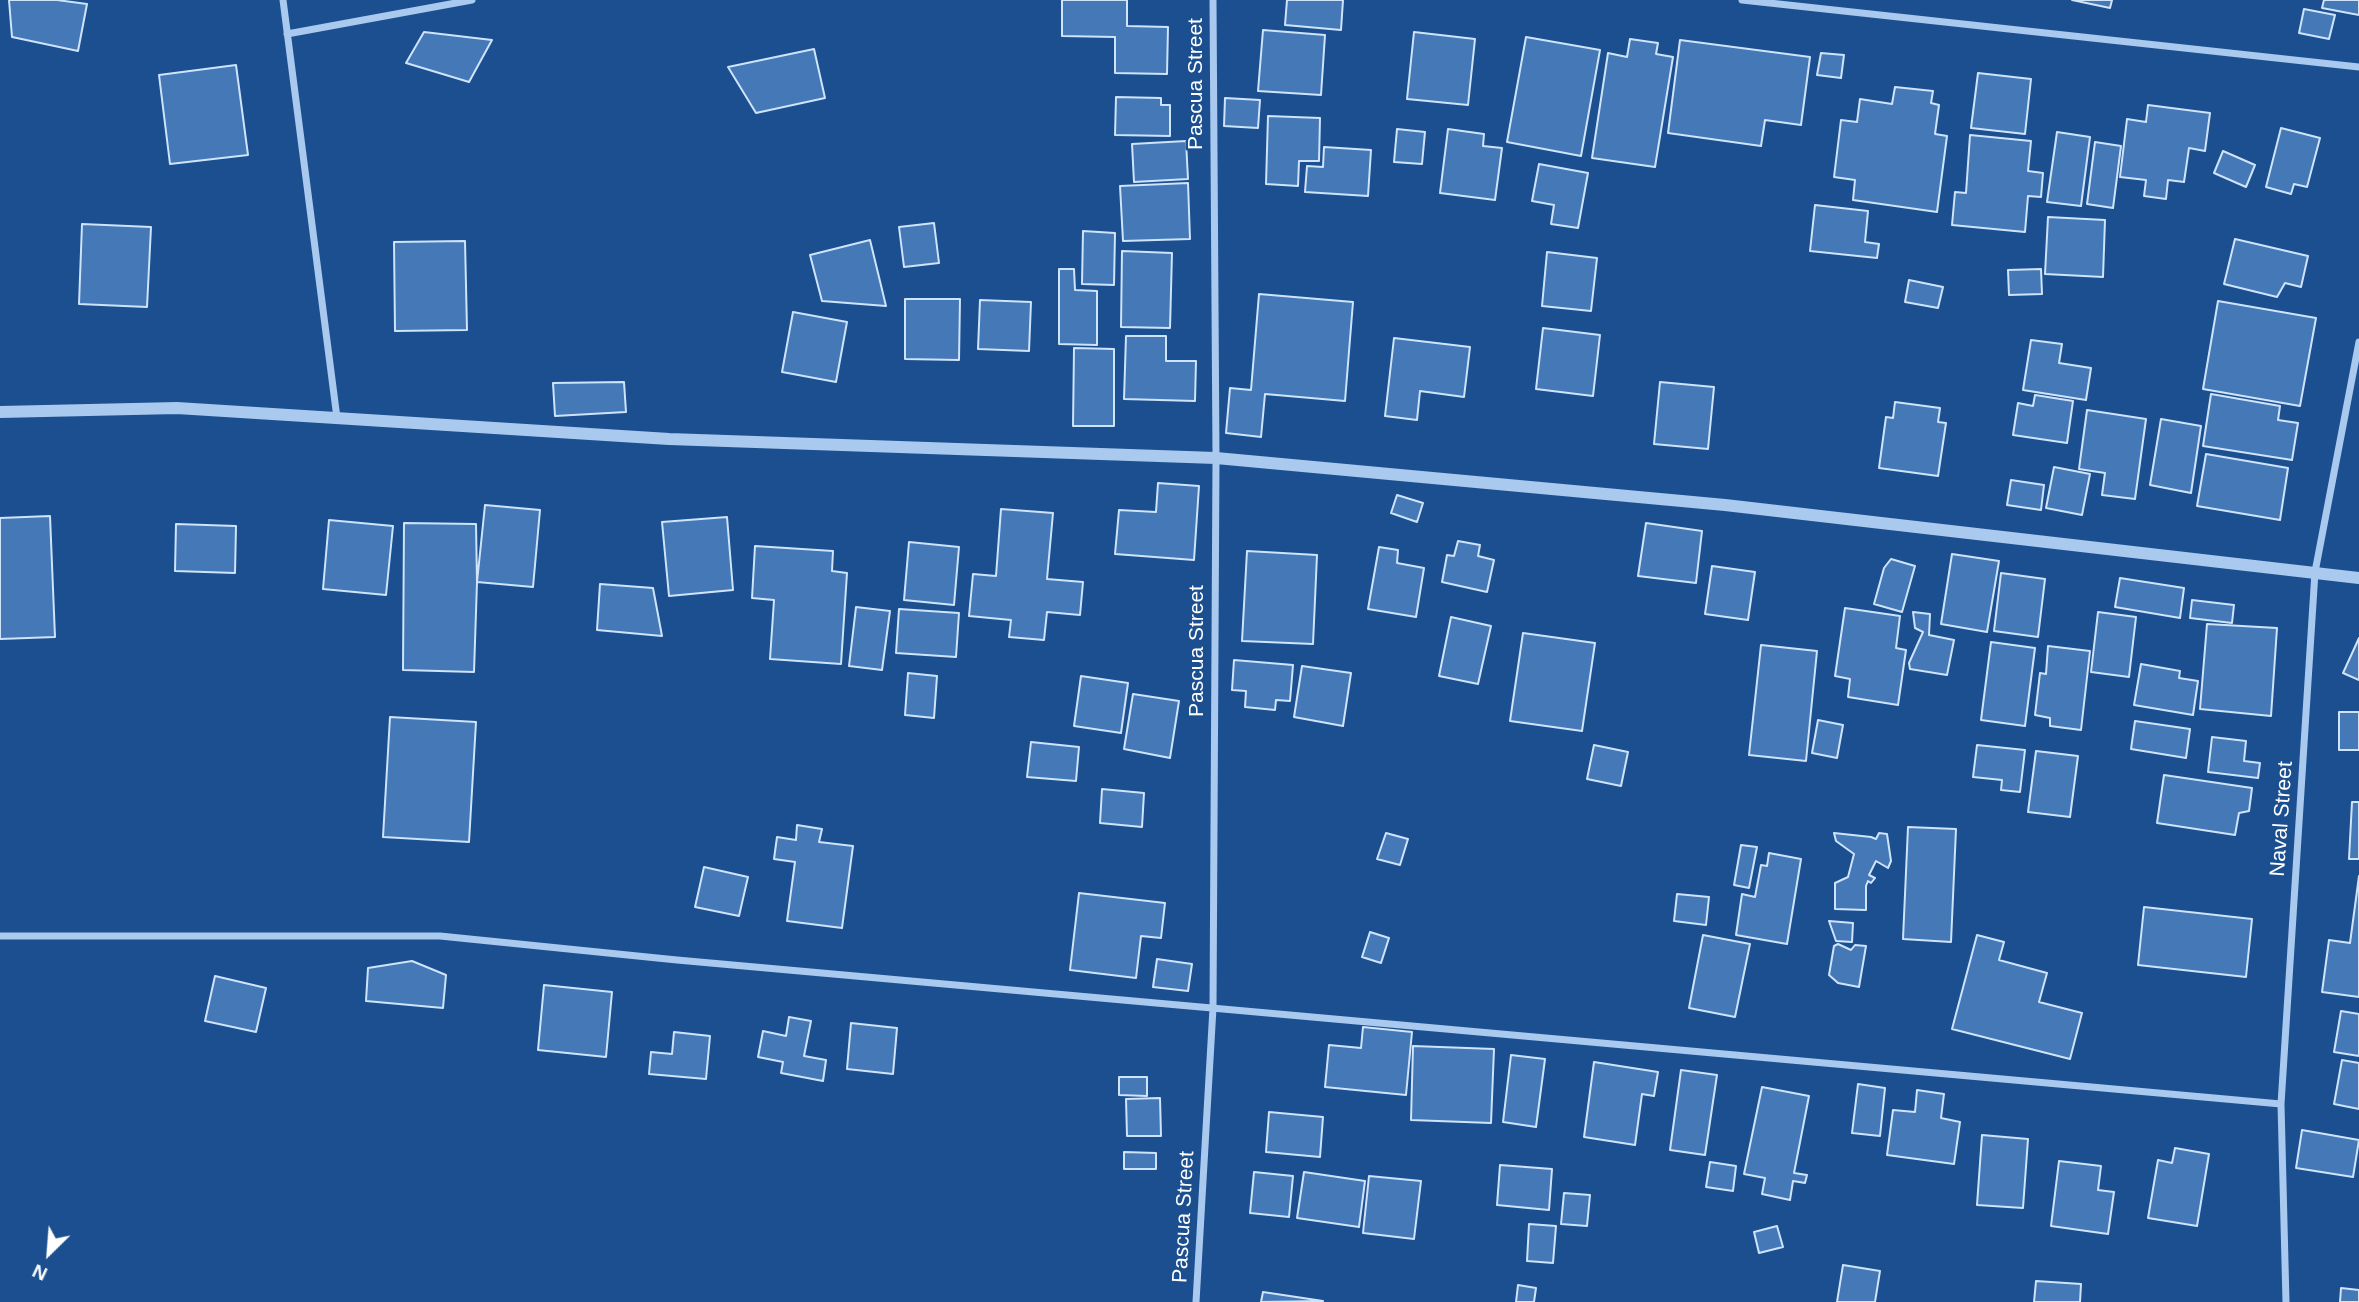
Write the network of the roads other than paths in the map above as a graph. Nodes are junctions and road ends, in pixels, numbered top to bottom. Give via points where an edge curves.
1 (283, 0) edge
2 (472, 0) edge
3 (1213, 0) edge
4 (1742, 0) edge
5 (288, 34) junction
6 (2359, 67) edge
7 (2359, 342) edge
8 (0, 412) edge
9 (337, 418) junction
10 (1216, 458) junction
11 (2315, 572) junction
12 (2359, 578) edge
13 (0, 936) edge
14 (1213, 1008) junction
15 (2281, 1104) junction
16 (1196, 1302) edge
17 (2286, 1302) edge

1 - 5 street
2 - 5 street
3 - 10 street, Pascua Street
4 - 6 street
5 - 9 street
7 - 11 street, Naval Street
8 - 9 street via 177,408
9 - 10 street via 668,439
10 - 11 street via 1725,505
10 - 14 street, Pascua Street
11 - 12 street
11 - 15 street, Naval Street
13 - 14 street via 440,936
14 - 15 street
14 - 16 street, Pascua Street
15 - 17 street, Naval Street

